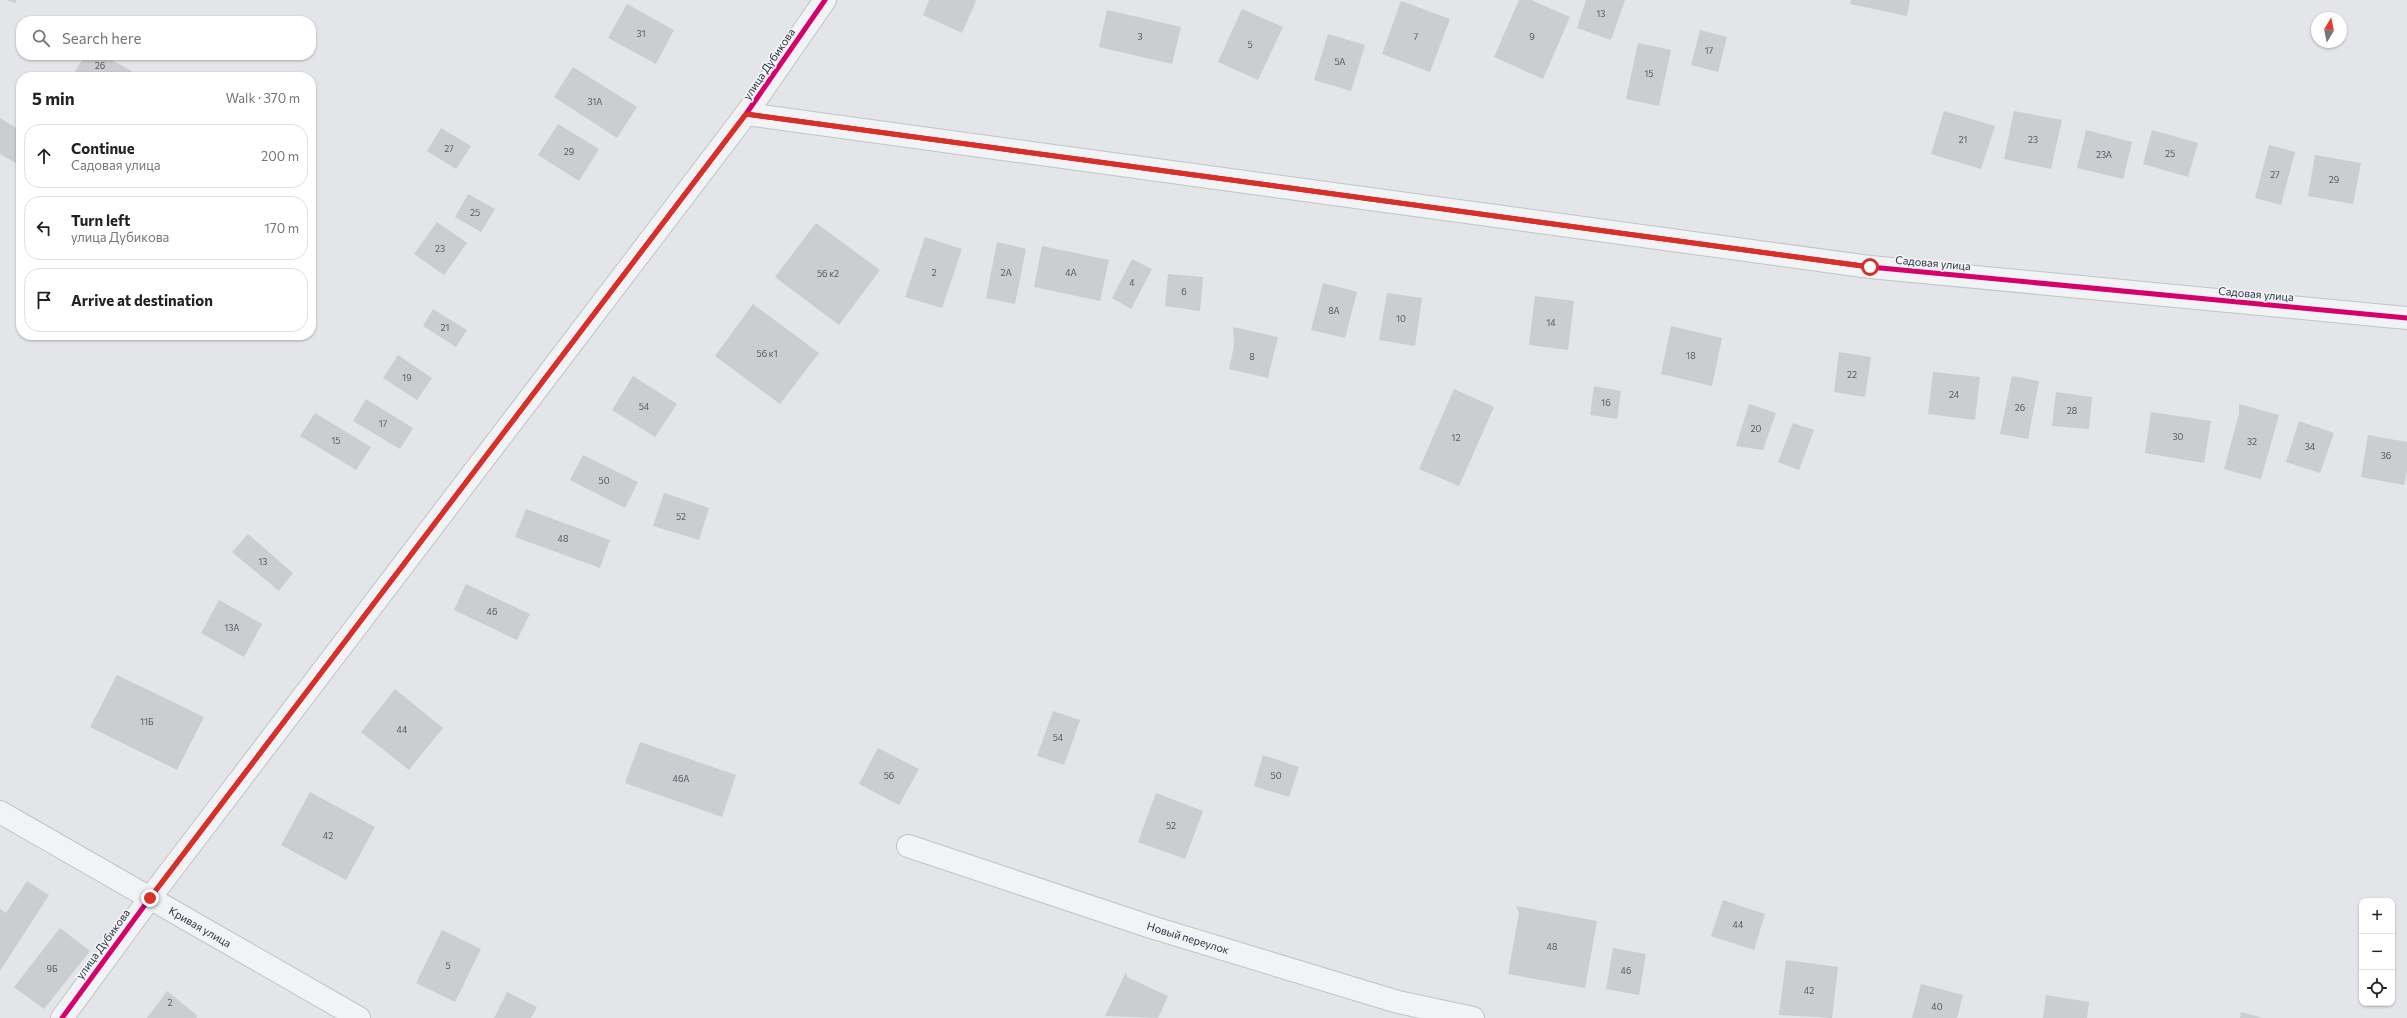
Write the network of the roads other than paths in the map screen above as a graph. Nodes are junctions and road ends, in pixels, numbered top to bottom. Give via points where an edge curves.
1 (825, 0) edge
2 (746, 114) junction
3 (2407, 318) edge
4 (0, 812) edge
5 (908, 846) dead end
6 (150, 898) junction
7 (62, 1018) edge
8 (359, 1018) edge
9 (1472, 1018) edge

1 - 2 street, улица Дубикова
2 - 3 street, Садовая улица via 1870,267
2 - 6 street, улица Дубикова
4 - 6 street, Кривая улица
5 - 9 street, Новый переулок via 1166,931 1398,1002
6 - 7 street, улица Дубикова
6 - 8 street, Кривая улица

